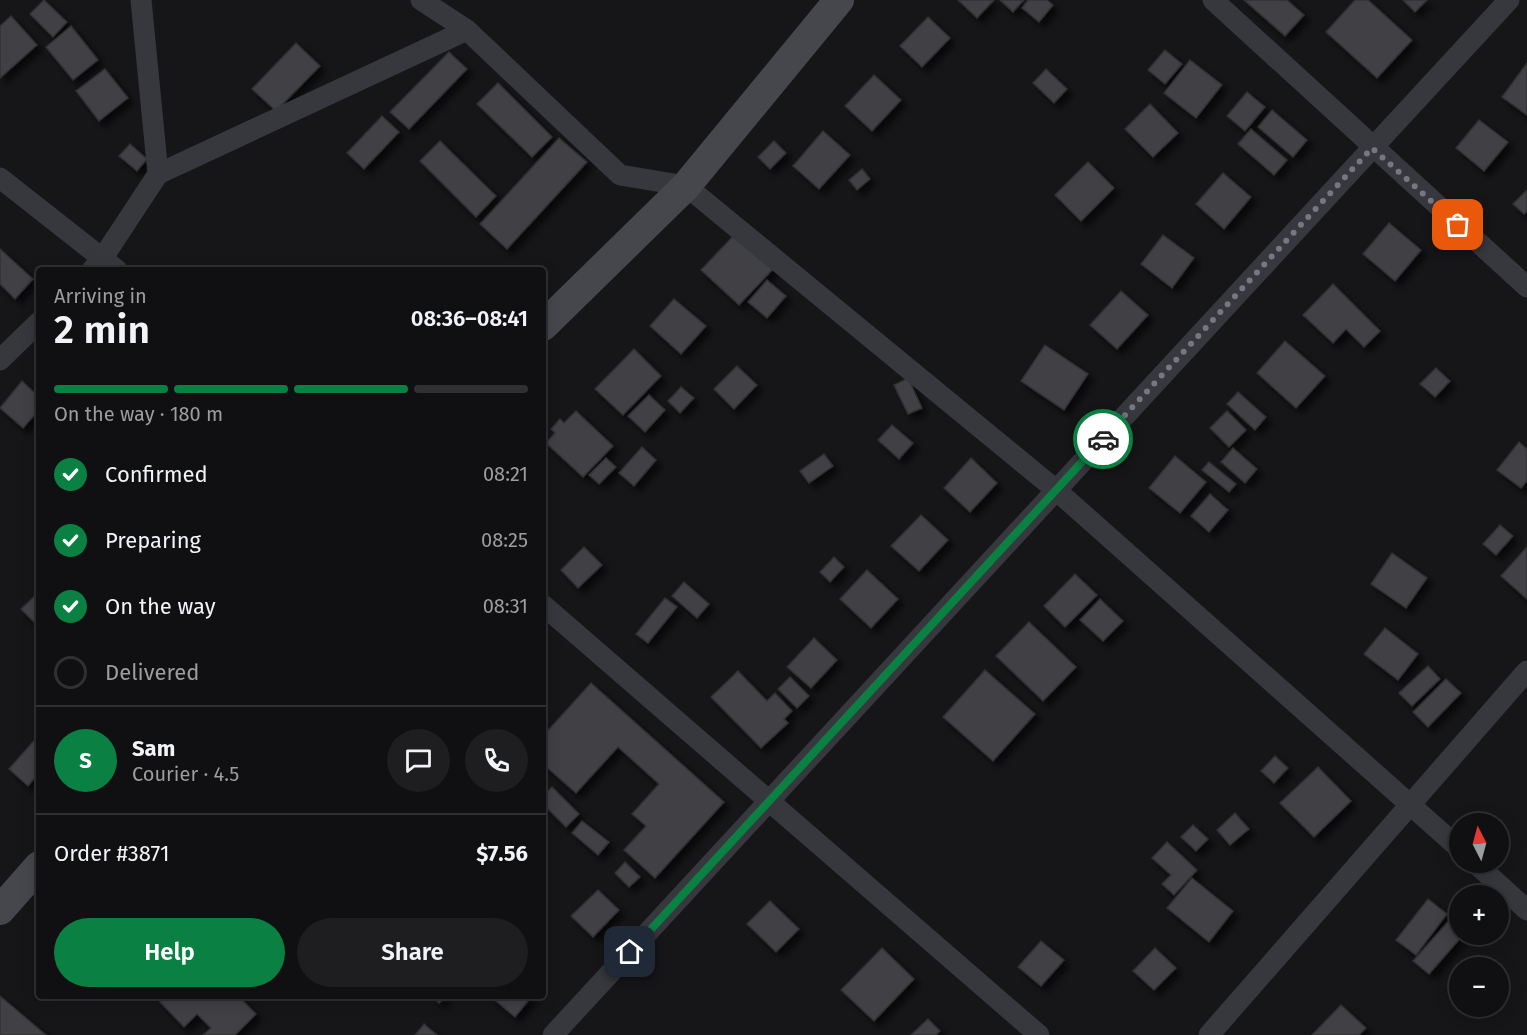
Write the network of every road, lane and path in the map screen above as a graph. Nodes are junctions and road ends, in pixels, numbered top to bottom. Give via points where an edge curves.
1 (141, 0) edge
2 (421, 0) edge
3 (839, 0) edge
4 (1213, 0) edge
5 (1509, 0) edge
6 (467, 30) junction
7 (1372, 148) junction
8 (158, 174) junction
9 (0, 178) edge
10 (686, 186) junction
11 (104, 266) edge
12 (1527, 287) edge
13 (546, 323) edge
14 (36, 325) edge
15 (0, 360) edge
16 (1056, 490) junction
17 (546, 608) edge
18 (1527, 671) edge
19 (769, 802) junction
20 (1410, 805) junction
21 (1449, 839) edge
22 (36, 869) edge
23 (1486, 873) edge
24 (0, 910) edge
25 (1527, 910) edge
26 (553, 1035) edge
27 (1039, 1035) edge
28 (1209, 1035) edge

1 - 8 street
2 - 6 street
3 - 10 main road
4 - 7 street
5 - 7 street
6 - 8 street
6 - 10 street via 620,175
7 - 12 street
7 - 16 street
8 - 11 street
9 - 11 street
10 - 13 main road
10 - 16 street
14 - 15 street
16 - 19 street
16 - 20 street
17 - 19 street
18 - 20 street
19 - 26 street
19 - 27 street
20 - 21 street
20 - 28 street
22 - 24 main road
23 - 25 street

